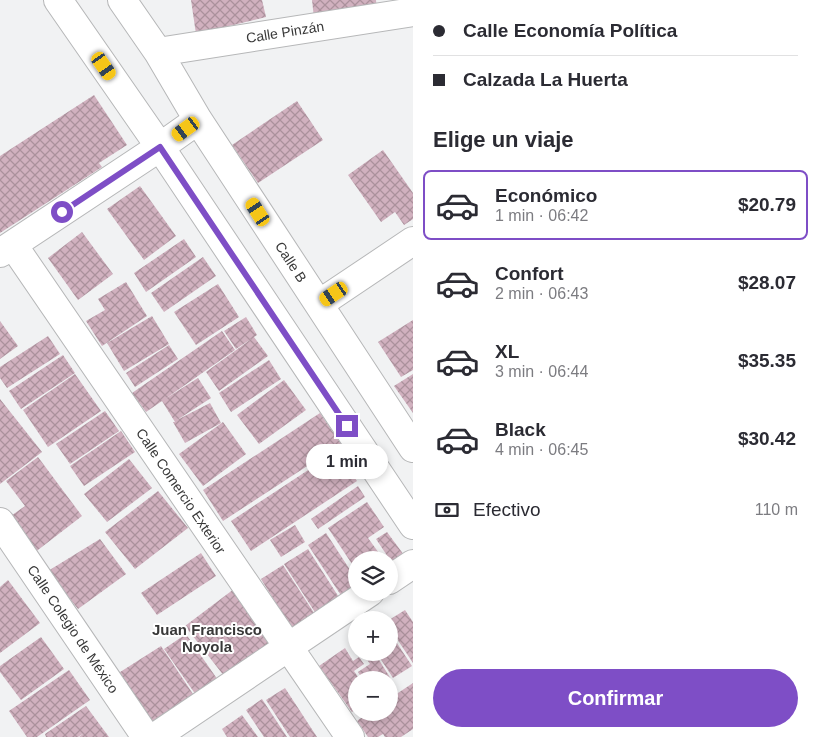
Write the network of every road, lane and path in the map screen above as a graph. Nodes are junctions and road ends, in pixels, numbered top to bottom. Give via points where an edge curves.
1 (58, 0) edge
2 (122, 0) edge
3 (413, 12) edge
4 (158, 52) junction
5 (198, 120) junction
6 (160, 147) junction
7 (413, 241) edge
8 (6, 249) edge
9 (319, 304) junction
10 (413, 448) edge
11 (0, 522) edge
12 (413, 525) edge
13 (413, 564) edge
14 (398, 574) edge
15 (357, 601) edge
16 (288, 648) junction
17 (146, 737) edge
18 (155, 737) edge
19 (350, 737) edge

1 - 6 street
2 - 4 street, Calle B
3 - 4 street, Calle Pinzán
4 - 5 street, Calle B
5 - 6 street
5 - 9 street, Calle B
6 - 8 street
6 - 12 street
7 - 9 street
8 - 16 street, Calle Comercio Exterior
9 - 10 street, Calle B
11 - 17 street, Calle Colegio de México
13 - 14 street
15 - 16 street
16 - 18 street
16 - 19 street, Calle Comercio Exterior

